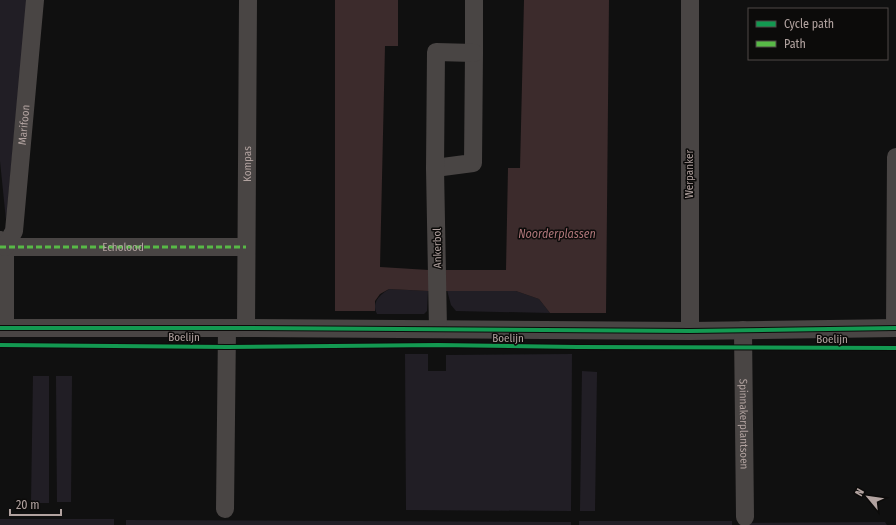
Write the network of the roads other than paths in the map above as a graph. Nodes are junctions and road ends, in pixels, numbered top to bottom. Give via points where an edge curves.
1 (35, 0) edge
2 (248, 0) edge
3 (474, 0) edge
4 (690, 0) edge
5 (474, 53) junction
6 (896, 157) edge
7 (436, 168) junction
8 (2, 245) edge
9 (246, 246) junction
10 (2, 328) edge
11 (227, 328) junction
12 (246, 328) junction
13 (896, 328) edge
14 (438, 329) junction
15 (743, 330) junction
16 (690, 331) junction
17 (225, 509) dead end
18 (745, 517) dead end

1 - 8 street, Marifoon via 14,231
2 - 9 street, Kompas
3 - 5 street
4 - 16 street, Werpanker
5 - 7 street via 473,163
5 - 7 street, Ankerbol via 436,52
6 - 13 street
7 - 14 street, Ankerbol
8 - 9 street, Echolood
8 - 10 street, Marifoon
9 - 12 street, Kompas
10 - 11 street, Boelijn
11 - 12 street, Boelijn
11 - 17 street
12 - 14 street, Boelijn
13 - 15 street, Boelijn
14 - 16 street, Boelijn
15 - 16 street, Boelijn
15 - 18 street, Spinnakerplantsoen

